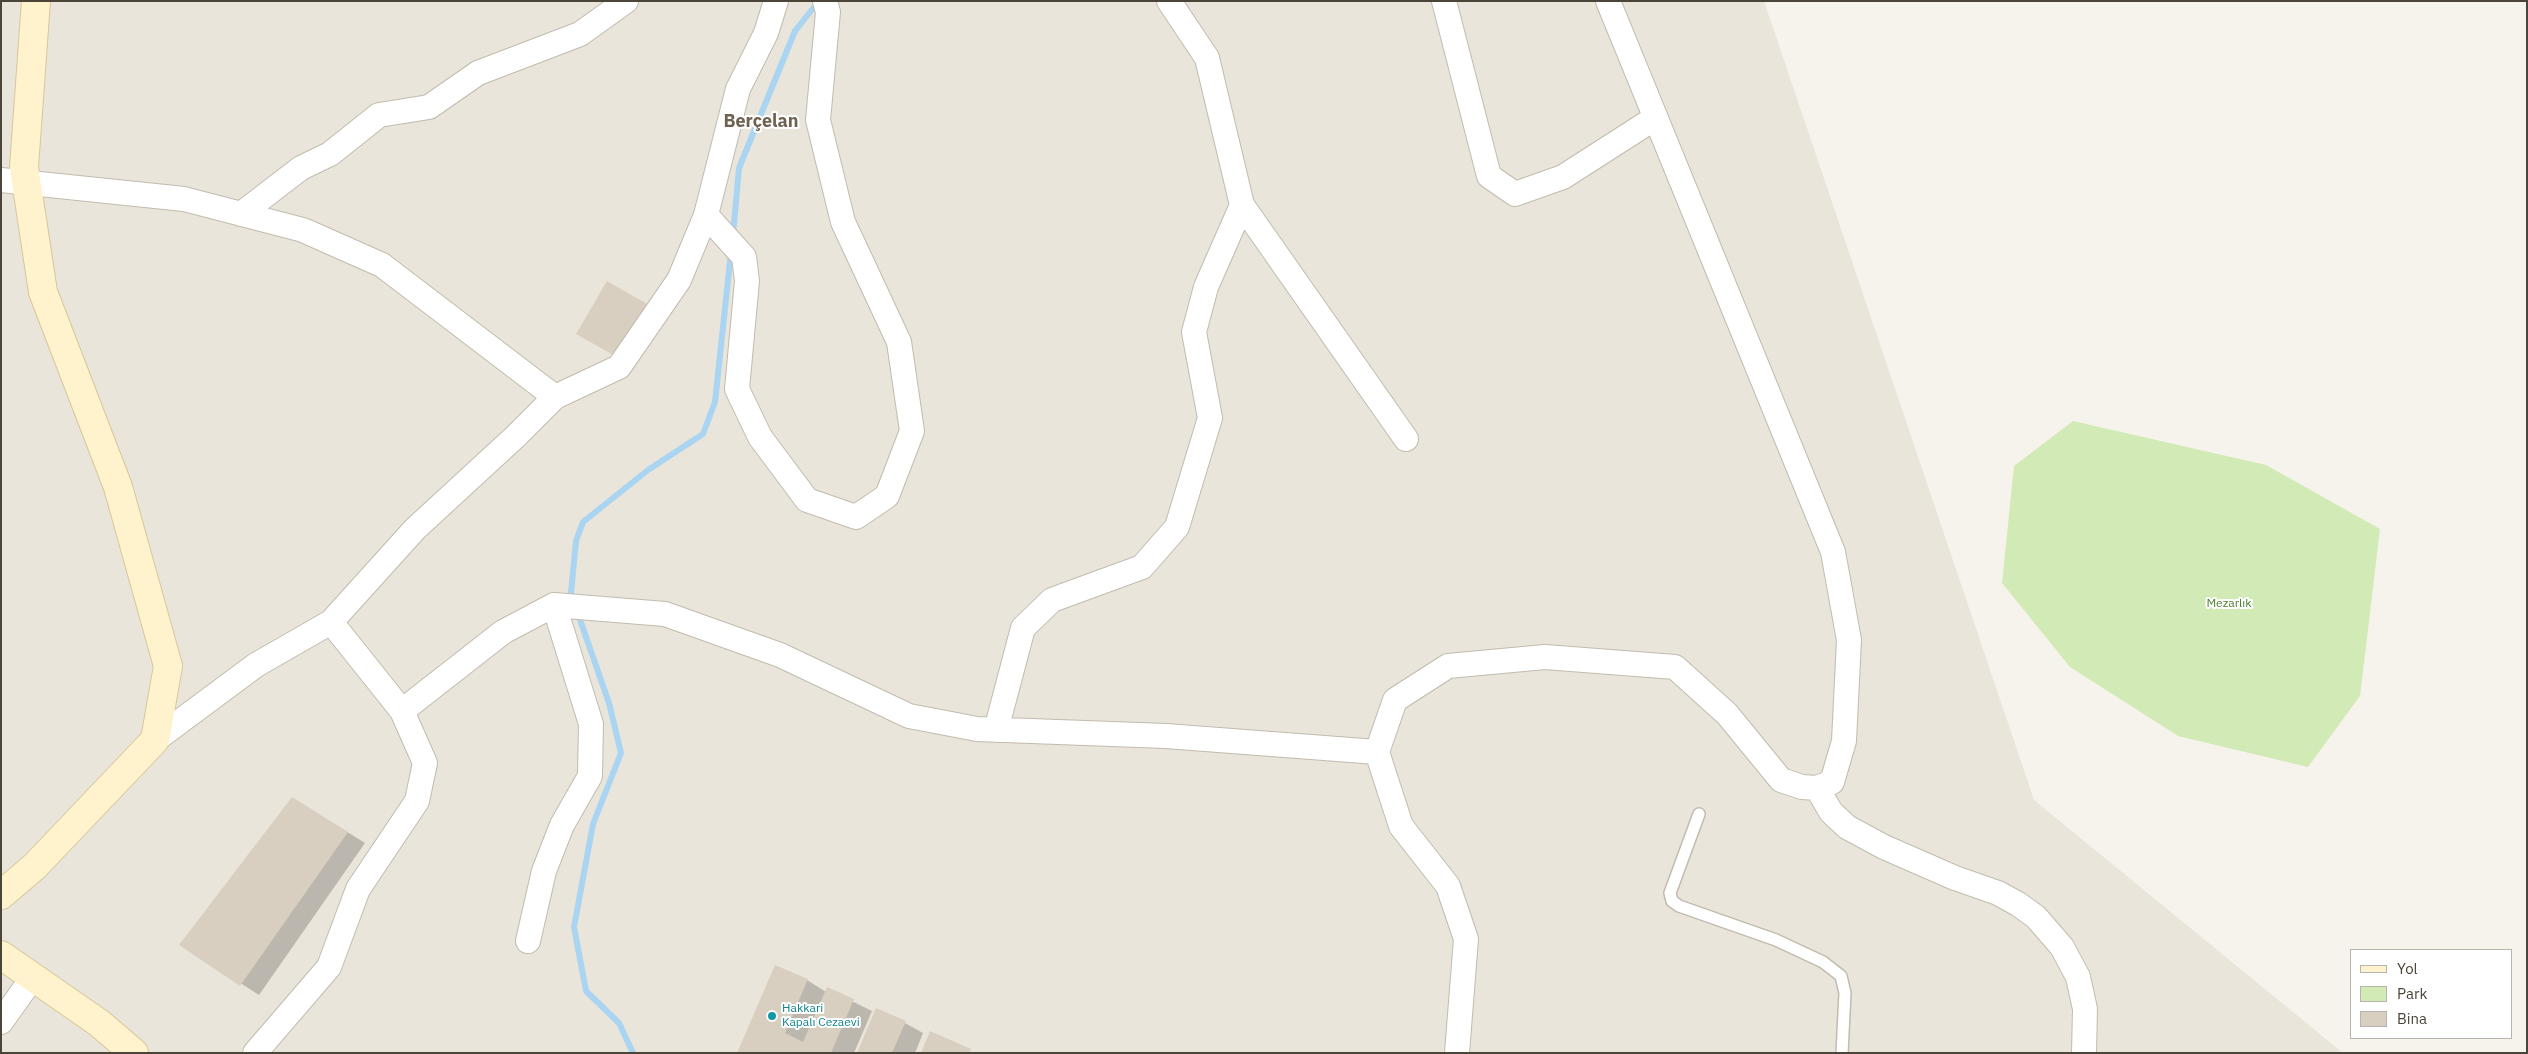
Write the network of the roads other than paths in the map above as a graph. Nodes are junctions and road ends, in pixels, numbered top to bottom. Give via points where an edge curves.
1 (36, 1) edge
2 (626, 1) edge
3 (776, 1) edge
4 (824, 1) edge
5 (1169, 1) edge
6 (1444, 1) edge
7 (1608, 1) edge
8 (1654, 118) junction
9 (14, 182) edge
10 (1242, 205) junction
11 (241, 214) junction
12 (706, 215) junction
13 (555, 397) junction
14 (1406, 439) dead end
15 (554, 605) junction
16 (331, 622) junction
17 (402, 712) junction
18 (996, 730) junction
19 (154, 740) junction
20 (1377, 752) junction
21 (1817, 788) junction
22 (1699, 814) dead end
23 (1, 895) edge
24 (528, 941) dead end
25 (1, 955) edge
26 (33, 977) junction
27 (1, 1022) edge
28 (2085, 1042) edge
29 (134, 1053) edge
30 (255, 1053) edge
31 (1457, 1053) edge
32 (1842, 1053) edge
33 (2068, 1053) edge

1 - 9 main road via 24,167
2 - 11 street via 580,34 478,73 429,107 379,115 330,154 301,168
3 - 12 street via 766,33 738,89
4 - 12 street via 828,12 818,120 843,222 899,342 912,431 887,496 856,517 806,500 760,437 737,389 747,281 744,257
5 - 10 street via 1207,58
6 - 8 street via 1489,176 1515,194 1563,177
7 - 8 street
8 - 21 street via 1833,552 1849,640 1844,741 1832,782
9 - 11 street via 184,199
9 - 19 main road via 43,292 118,487 168,666
10 - 14 street
10 - 18 street via 1206,287 1194,332 1210,418 1177,527 1142,567 1052,600 1023,628
11 - 13 street via 303,230 382,265
12 - 13 street via 679,280 619,367
13 - 16 street via 415,529
15 - 17 street via 503,632
15 - 18 street via 665,614 780,655 910,716
15 - 24 street via 592,724 590,776 562,825 544,872
16 - 17 street
16 - 19 street via 256,665
17 - 30 street via 425,763 417,801 358,889 329,967
18 - 20 street via 1166,736
19 - 23 main road via 35,866
20 - 21 street via 1395,700 1448,666 1545,657 1675,667 1727,714 1781,780
20 - 31 street via 1401,826 1448,886 1466,939
21 - 28 street via 1831,812 1847,827 1937,870 1998,893 2036,917 2062,947 2078,978 2085,1009
22 - 32 lane via 1670,893 1672,901 1776,940 1823,962 1841,976 1845,993
25 - 26 main road
26 - 27 street
26 - 29 main road
28 - 33 street via 2074,1040

